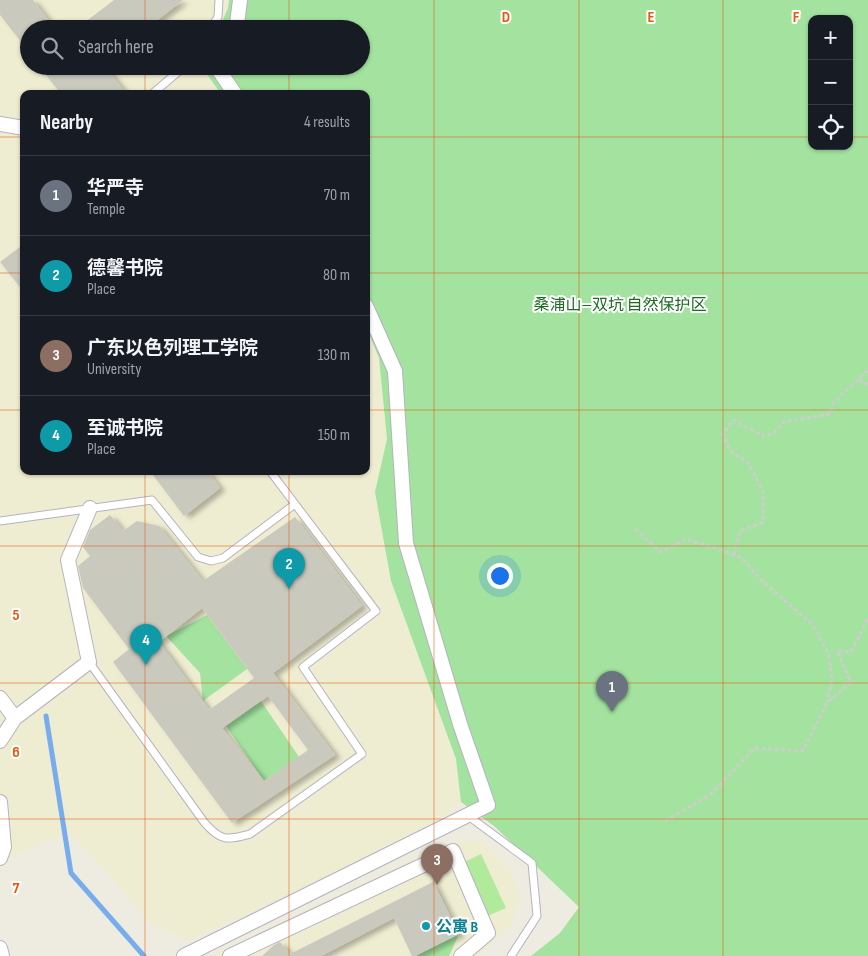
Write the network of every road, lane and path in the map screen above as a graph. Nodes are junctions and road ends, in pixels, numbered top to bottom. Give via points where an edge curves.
1 (220, 0) edge
2 (240, 0) edge
3 (216, 20) edge
4 (238, 20) edge
5 (174, 75) edge
6 (222, 75) edge
7 (157, 90) edge
8 (232, 90) edge
9 (0, 124) edge
10 (20, 127) edge
11 (370, 315) edge
12 (868, 370) edge
13 (859, 380) junction
14 (868, 384) edge
15 (273, 475) edge
16 (295, 504) junction
17 (90, 508) junction
18 (0, 521) edge
19 (635, 529) dead end
20 (734, 555) junction
21 (868, 618) edge
22 (89, 662) junction
23 (0, 698) edge
24 (826, 703) junction
25 (15, 718) junction
26 (0, 741) edge
27 (0, 802) edge
28 (467, 815) junction
29 (665, 820) dead end
30 (0, 858) edge
31 (0, 948) edge
32 (2, 956) edge
33 (184, 956) edge
34 (230, 956) edge
35 (461, 956) edge
36 (510, 956) edge

1 - 3 lane
2 - 4 street
5 - 7 lane
6 - 8 street
9 - 10 street
11 - 28 street via 395,372 406,543 460,724 488,804
12 - 13 path
13 - 14 path
13 - 20 path via 834,402 830,414 783,422 773,434 763,436 734,420 723,433 729,450 748,463 763,491 763,522 740,531
15 - 16 lane
16 - 17 lane via 223,558 211,561 198,557 152,500
16 - 22 lane via 376,611 303,667 362,754 250,834 229,840 214,834 204,822
17 - 18 lane
17 - 22 street via 68,560
19 - 20 path via 661,552 685,539
20 - 24 path via 742,558 758,578 813,625 828,653 832,680
21 - 24 path via 851,652 837,651 851,682
22 - 25 street
23 - 25 street
24 - 29 path via 803,750 755,748 710,795
25 - 26 street
27 - 30 street via 4,847
28 - 33 street
28 - 36 lane via 532,863 537,916
31 - 32 street
34 - 35 street via 453,851 488,933

